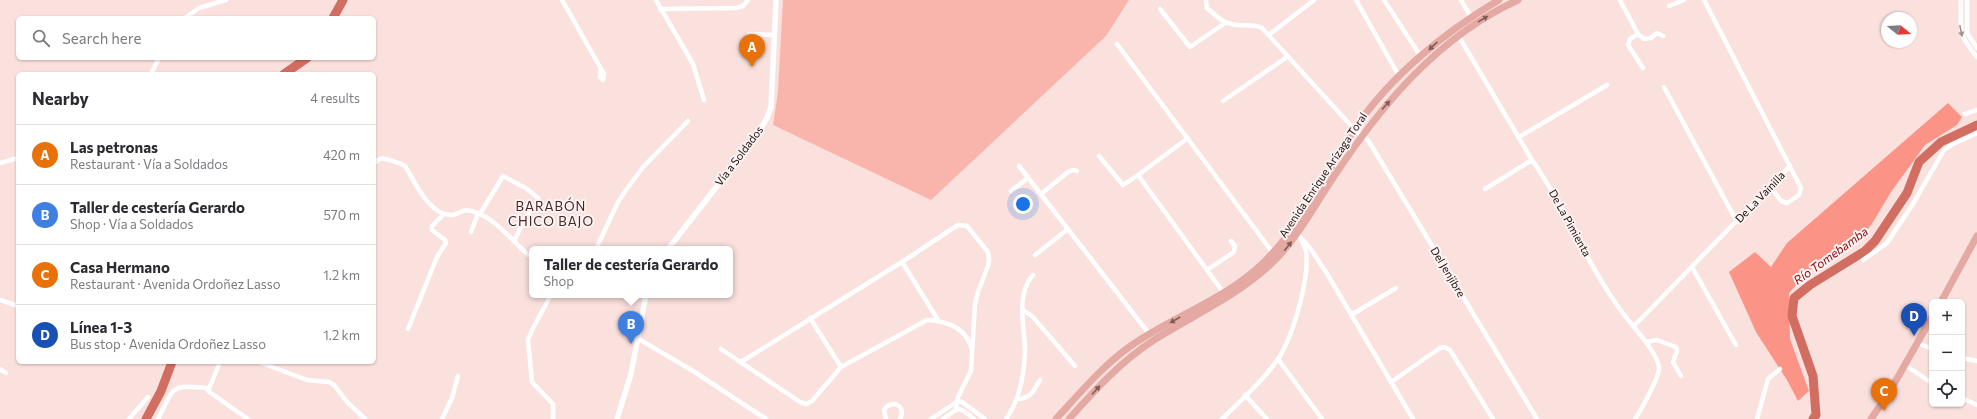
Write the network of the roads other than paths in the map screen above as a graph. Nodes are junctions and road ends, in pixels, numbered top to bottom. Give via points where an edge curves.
1 (226, 0) edge
2 (562, 0) edge
3 (656, 0) edge
4 (748, 0) edge
5 (776, 0) edge
6 (1206, 0) edge
7 (1303, 0) edge
8 (1314, 0) edge
9 (1356, 0) edge
10 (1384, 0) edge
11 (1461, 0) edge
12 (1499, 0) edge
13 (1518, 0) edge
14 (1620, 0) edge
15 (1684, 0) edge
16 (1704, 0) edge
17 (1961, 0) edge
18 (1967, 0) edge
19 (1307, 5) junction
20 (1669, 6) dead end
21 (660, 8) junction
22 (1160, 9) dead end
23 (188, 16) edge
24 (1471, 17) junction
25 (1225, 23) junction
26 (1455, 32) junction
27 (749, 34) dead end
28 (1270, 34) junction
29 (1638, 34) junction
30 (775, 35) junction
31 (1663, 36) dead end
32 (1117, 44) dead end
33 (1977, 48) edge
34 (1287, 57) junction
35 (1421, 57) junction
36 (1977, 57) edge
37 (158, 60) edge
38 (1643, 68) dead end
39 (601, 69) dead end
40 (152, 72) edge
41 (1399, 76) junction
42 (1607, 85) dead end
43 (1664, 87) dead end
44 (704, 100) dead end
45 (1223, 101) dead end
46 (1977, 110) edge
47 (1965, 114) dead end
48 (688, 121) dead end
49 (1354, 129) junction
50 (1977, 133) edge
51 (1361, 134) junction
52 (1520, 137) junction
53 (1188, 138) junction
54 (1099, 156) dead end
55 (16, 159) edge
56 (1532, 160) junction
57 (376, 162) edge
58 (0, 163) edge
59 (1019, 166) dead end
60 (1790, 166) junction
61 (1077, 171) dead end
62 (1138, 175) junction
63 (1028, 178) junction
64 (1770, 186) junction
65 (1485, 189) dead end
66 (1011, 191) dead end
67 (1041, 194) junction
68 (444, 214) junction
69 (479, 214) junction
70 (1737, 222) junction
71 (1068, 228) junction
72 (1296, 230) junction
73 (471, 232) dead end
74 (1977, 236) edge
75 (1231, 240) dead end
76 (1303, 240) junction
77 (514, 241) junction
78 (597, 246) edge
79 (670, 246) edge
80 (1273, 253) junction
81 (529, 255) edge
82 (1035, 255) dead end
83 (1863, 260) dead end
84 (902, 262) junction
85 (1692, 267) junction
86 (1207, 270) junction
87 (1033, 275) dead end
88 (1396, 288) dead end
89 (1223, 292) junction
90 (549, 298) edge
91 (645, 298) edge
92 (1942, 299) edge
93 (0, 300) edge
94 (16, 305) edge
95 (1023, 310) junction
96 (1351, 314) junction
97 (810, 318) junction
98 (938, 320) junction
99 (1929, 323) edge
100 (1634, 326) junction
101 (408, 329) dead end
102 (638, 338) junction
103 (1151, 338) junction
104 (1646, 342) junction
105 (1918, 343) junction
106 (1736, 345) dead end
107 (1929, 348) edge
108 (721, 349) dead end
109 (973, 351) junction
110 (1278, 359) junction
111 (1965, 359) edge
112 (1977, 361) edge
113 (741, 362) junction
114 (219, 364) edge
115 (264, 364) edge
116 (1905, 365) junction
117 (1075, 366) dead end
118 (841, 367) junction
119 (1780, 369) dead end
120 (0, 370) edge
121 (6, 373) dead end
122 (458, 376) dead end
123 (1681, 376) dead end
124 (1040, 380) dead end
125 (1929, 381) edge
126 (1391, 382) junction
127 (209, 388) junction
128 (1245, 395) junction
129 (148, 397) dead end
130 (1017, 399) junction
131 (1965, 399) edge
132 (958, 401) junction
133 (1977, 404) edge
134 (956, 408) junction
135 (758, 417) edge
136 (883, 418) edge
137 (903, 418) edge
138 (130, 419) edge
139 (158, 419) edge
140 (248, 419) edge
141 (365, 419) edge
142 (442, 419) edge
143 (553, 419) edge
144 (617, 419) edge
145 (766, 419) edge
146 (931, 419) edge
147 (943, 419) edge
148 (974, 419) edge
149 (985, 419) edge
150 (1006, 419) edge
151 (1056, 419) edge
152 (1069, 419) edge
153 (1222, 419) edge
154 (1267, 419) edge
155 (1322, 419) edge
156 (1413, 419) edge
157 (1493, 419) edge
158 (1537, 419) edge
159 (1635, 419) edge
160 (1757, 419) edge
161 (1871, 419) edge

1 - 23 street via 199,8
2 - 39 street
3 - 21 street
4 - 21 street via 743,6 736,8
5 - 30 street, Vía a Soldados
6 - 25 street via 1206,8
7 - 19 street
8 - 19 street
9 - 41 street
10 - 35 street
11 - 24 street
12 - 24 main road, Avenida Enrique Arízaga Toral
26 -> 13 main road, Avenida Enrique Arízaga Toral
14 - 29 street
15 - 20 street
16 - 60 street, De La Vainilla
17 -> 36 street via 1961,33
18 - 33 street via 1967,33
19 - 28 street
21 - 44 street via 693,64
22 - 25 street via 1190,47
24 - 26 main road, Avenida Enrique Arízaga Toral
25 - 28 street via 1258,26
26 -> 35 main road, Avenida Enrique Arízaga Toral
51 -> 26 main road, Avenida Enrique Arízaga Toral
26 - 52 street, De La Pimienta
27 - 30 street
28 - 34 street, Del Jenjibre
29 - 31 street via 1644,39 1657,33
29 - 38 street via 1630,39 1628,45
30 - 79 street, Vía a Soldados via 772,96 767,118 756,136
32 - 53 street
34 - 45 street
34 - 49 street, Del Jenjibre
35 - 41 main road, Avenida Enrique Arízaga Toral
37 - 40 street
41 - 49 main road, Avenida Enrique Arízaga Toral
42 - 52 street
43 - 70 street
46 - 47 street
48 - 78 street via 644,166 626,190
49 - 51 street, Del Jenjibre
49 - 72 main road, Avenida Enrique Arízaga Toral
50 - 83 street via 1944,150 1887,243
51 - 72 main road, Avenida Enrique Arízaga Toral
51 - 158 street, Del Jenjibre via 1374,147
52 - 56 street, De La Pimienta
53 - 62 street
53 - 80 street
54 - 62 street via 1123,185
55 - 58 street
56 - 65 street
56 - 100 street, De La Pimienta via 1604,285
57 - 68 street via 383,157 405,166 424,198
59 - 63 street
60 - 64 street, De La Vainilla
60 - 64 street via 1800,184 1798,195 1790,202 1783,202
61 - 67 street via 1068,172
62 - 86 street
63 - 66 street
63 - 67 street
64 - 70 street, De La Vainilla
67 - 71 street
68 - 69 street via 452,215 466,210
68 - 101 street via 432,226 432,230 446,243 437,257
69 - 73 street
69 - 77 street
69 - 77 street via 503,176 533,193 538,202 528,213
70 - 85 street, De La Vainilla
71 - 82 street
71 - 103 street
72 - 76 street
72 - 80 main road, Avenida Enrique Arízaga Toral
103 -> 72 main road, Avenida Enrique Arízaga Toral via 1250,282 1285,250
74 - 92 main road
75 - 86 street via 1235,246 1234,252
76 - 96 street
76 - 110 street via 1305,281 1293,326
77 - 81 street
80 - 89 main road, Avenida Enrique Arízaga Toral via 1259,267
84 - 97 street
84 - 98 street
84 - 109 street via 958,225 967,226 976,236 988,252 989,259 975,304
85 - 100 street, De La Vainilla
85 - 106 street
86 - 89 street
87 - 95 street via 1025,287
88 - 96 street
89 -> 103 main road, Avenida Enrique Arízaga Toral
90 - 143 street via 528,340 531,378 534,386 553,404
91 - 102 street
93 - 94 street
95 - 117 street via 1032,316
95 - 130 street via 1024,369
96 - 126 street
97 - 113 street
97 - 118 street
98 - 109 street via 950,324 966,335
98 - 118 street via 927,320
99 - 105 main road
100 - 104 street, De La Pimienta
102 - 135 street via 693,371
102 - 144 street via 632,374
103 - 151 main road, Avenida Enrique Arízaga Toral via 1132,345 1109,363
152 -> 103 main road, Avenida Enrique Arízaga Toral via 1110,374
104 - 123 street via 1657,340 1676,347 1673,362
104 - 159 street, De La Pimienta via 1659,366 1659,372
105 - 107 street
105 - 116 main road
108 - 113 street
109 - 132 street via 971,371
110 - 128 street
110 - 155 street
111 - 112 street
113 - 118 street via 806,404 812,401
114 - 127 street
115 - 141 street via 308,380 329,382
116 - 125 street
116 - 161 main road
119 - 160 street via 1768,379
120 - 121 street
122 - 142 street via 452,398
124 - 130 street via 1030,396
126 - 156 street
126 - 157 street via 1440,348 1447,348
127 - 139 street via 180,386 174,389
127 - 140 street via 210,393
128 - 153 street
128 - 154 street
129 - 138 street
130 - 150 street
131 - 133 street
132 - 134 street
132 - 146 street
132 - 149 street
134 - 147 street
134 - 148 street
135 - 145 street
136 - 137 street via 886,407 893,404 900,407

